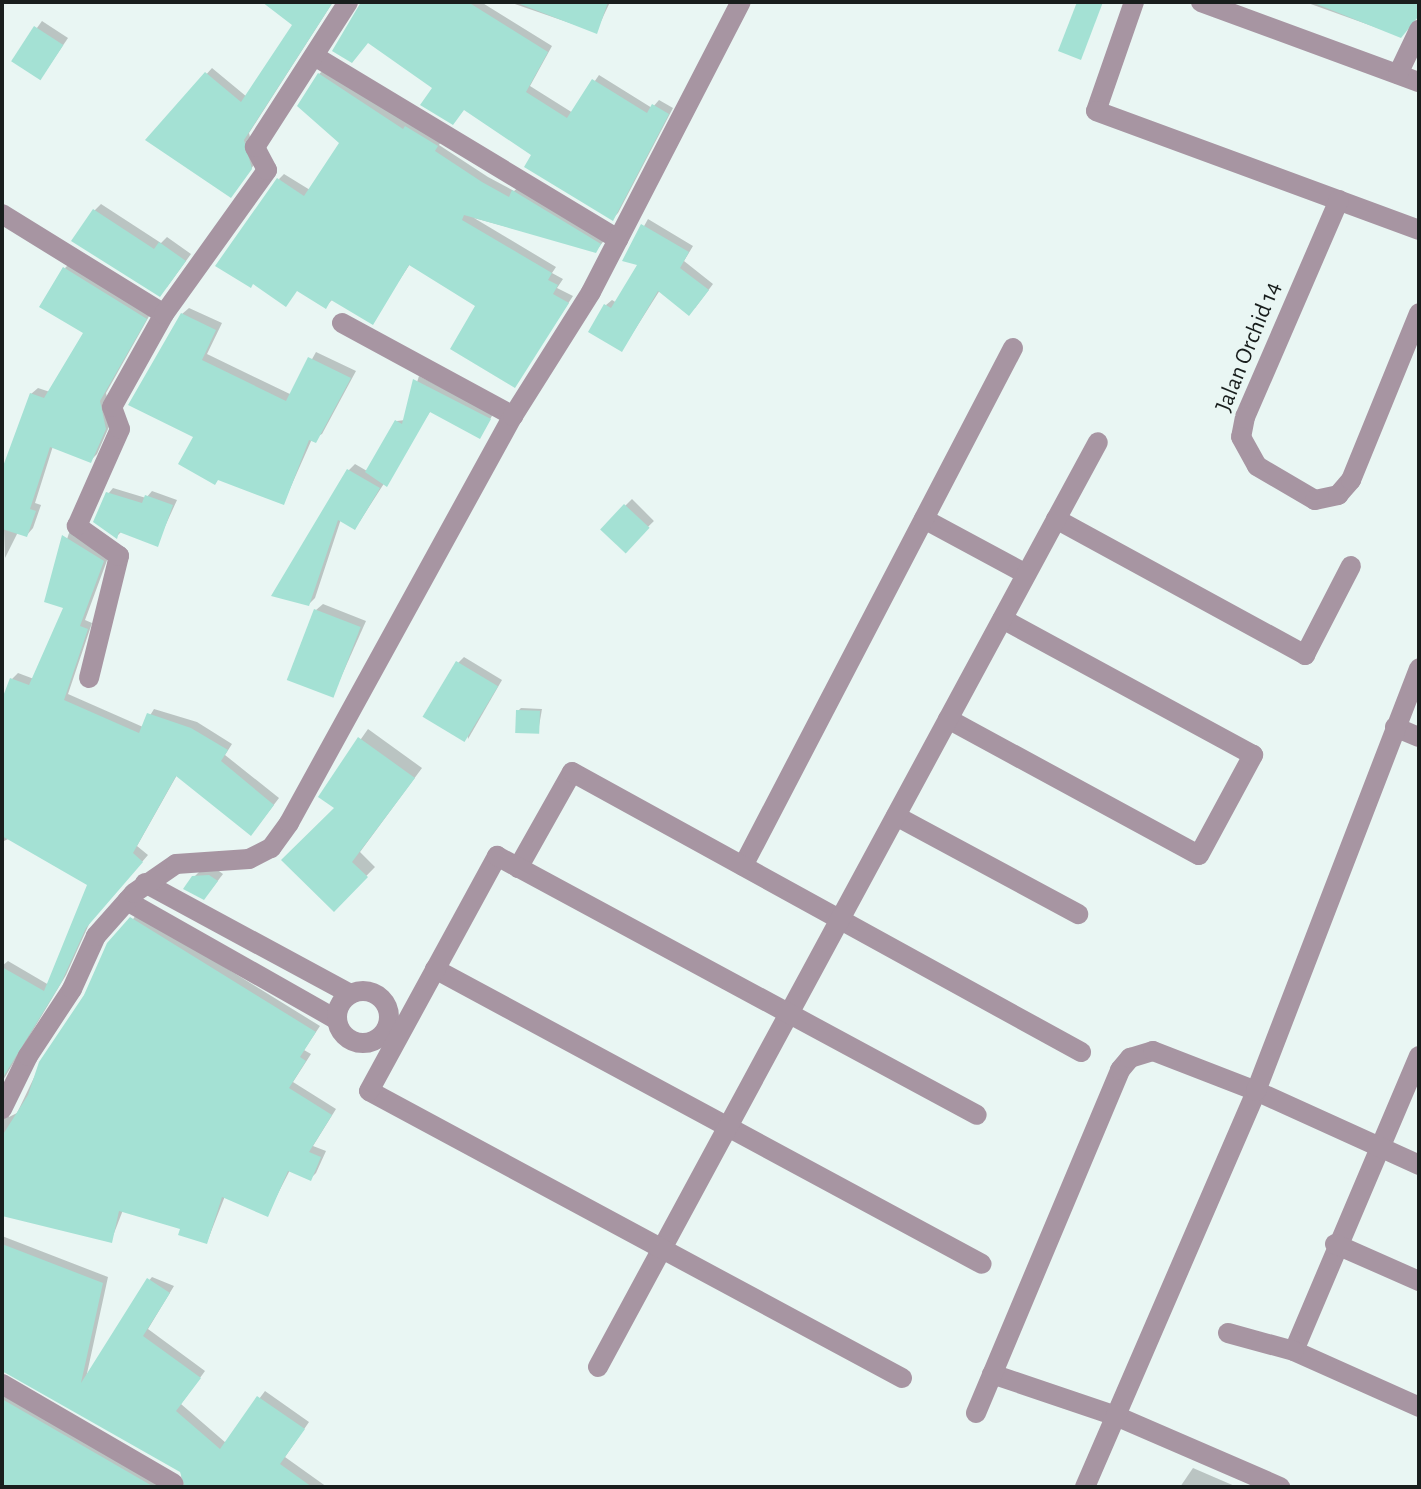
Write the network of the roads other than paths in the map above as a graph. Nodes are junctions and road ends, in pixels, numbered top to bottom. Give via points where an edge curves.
1 (348, 2) edge
2 (741, 2) edge
3 (1134, 2) edge
4 (1201, 2) edge
5 (1419, 30) edge
6 (316, 57) junction
7 (1398, 74) junction
8 (1419, 82) edge
9 (1339, 200) junction
10 (2, 214) edge
11 (1419, 230) edge
12 (618, 239) junction
13 (1419, 313) edge
14 (164, 314) junction
15 (342, 323) dead end
16 (1013, 348) dead end
17 (513, 416) junction
18 (1098, 442) dead end
19 (924, 519) junction
20 (1056, 519) junction
21 (1351, 566) dead end
22 (1026, 574) junction
23 (1002, 619) junction
24 (1419, 668) edge
25 (89, 678) dead end
26 (948, 719) junction
27 (1395, 727) junction
28 (1419, 737) edge
29 (896, 816) junction
30 (743, 866) junction
31 (518, 868) junction
32 (145, 883) junction
33 (127, 901) junction
34 (1078, 914) dead end
35 (839, 920) junction
36 (435, 969) junction
37 (350, 994) junction
38 (390, 1013) junction
39 (412, 1013) junction
40 (789, 1013) junction
41 (337, 1020) junction
42 (368, 1043) junction
43 (1081, 1052) dead end
44 (1419, 1056) edge
45 (382, 1067) junction
46 (1256, 1091) junction
47 (2, 1109) edge
48 (977, 1115) dead end
49 (727, 1127) junction
50 (1376, 1147) junction
51 (1419, 1165) edge
52 (1335, 1244) junction
53 (662, 1248) junction
54 (982, 1264) dead end
55 (1419, 1281) edge
56 (1228, 1333) dead end
57 (1294, 1351) junction
58 (598, 1367) dead end
59 (992, 1374) junction
60 (902, 1378) dead end
61 (2, 1384) edge
62 (1419, 1407) edge
63 (976, 1413) dead end
64 (1116, 1416) junction
65 (173, 1483) dead end
66 (1085, 1487) edge
67 (1280, 1487) edge

1 - 6 street
2 - 12 street
3 - 9 street via 1095,104 1100,113
4 - 7 street
5 - 7 street
6 - 12 street
6 - 14 street via 253,149 267,170
7 - 8 street
9 - 11 street
9 - 13 street, Jalan Orchid 14 via 1245,417 1241,437 1257,466 1315,500 1338,495 1351,480
10 - 14 street
12 - 17 street
14 - 25 street via 112,407 120,429 77,523 80,532 119,556
15 - 17 street
16 - 19 street
17 - 32 street via 271,848 249,859 176,864
18 - 20 street
19 - 22 street
19 - 30 street
20 - 21 street via 1305,655
20 - 22 street
22 - 23 street
23 - 26 street
23 - 26 street via 1253,755 1199,855
24 - 27 street
26 - 29 street
27 - 28 street
27 - 46 street
29 - 34 street
29 - 35 street
30 - 31 street via 572,772
30 - 35 street
31 - 36 street via 497,856
31 - 40 street
32 - 33 street
32 - 37 street
33 - 41 street
33 - 47 street via 96,936 72,989 28,1056
35 - 40 street
35 - 43 street
36 - 39 street
36 - 49 street
37 - 38 street via 379,995
37 - 41 street
38 - 39 street
38 - 42 street via 385,1033
39 - 45 street
40 - 48 street
40 - 49 street
41 - 42 street via 348,1038
42 - 45 street
44 - 50 street
45 - 53 street via 369,1091
46 - 50 street
46 - 59 street via 1153,1051 1130,1058 1120,1070
46 - 64 street
49 - 53 street
49 - 54 street
50 - 51 street
50 - 52 street
52 - 55 street
52 - 57 street
53 - 58 street
53 - 60 street
56 - 57 street
57 - 62 street
59 - 63 street
59 - 64 street
61 - 65 street
64 - 66 street
64 - 67 street

